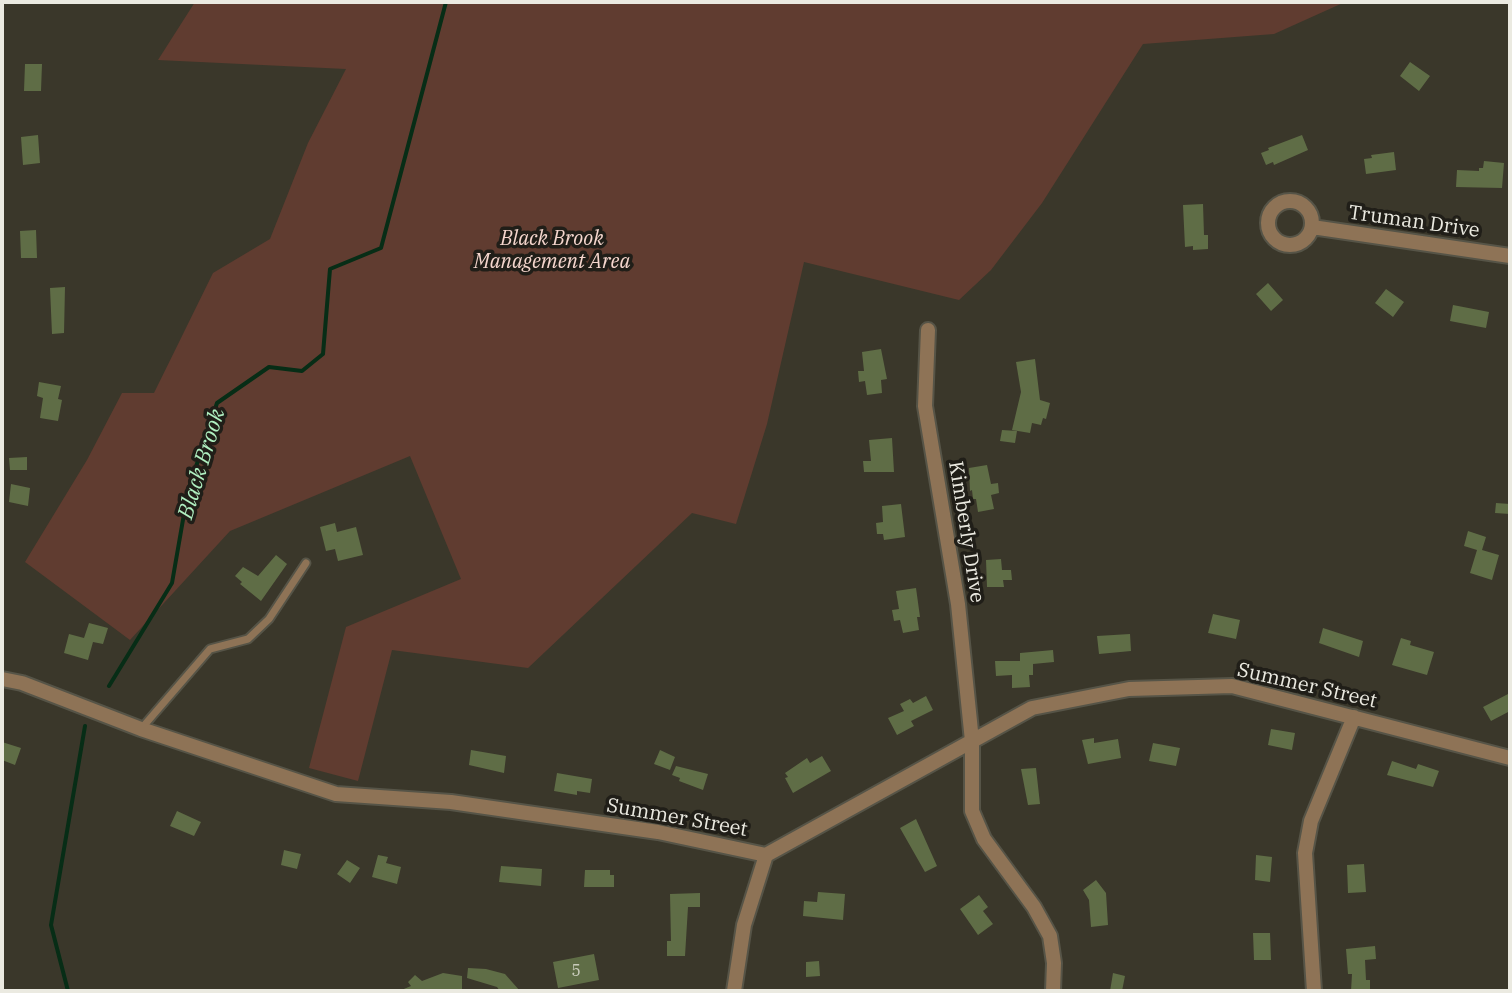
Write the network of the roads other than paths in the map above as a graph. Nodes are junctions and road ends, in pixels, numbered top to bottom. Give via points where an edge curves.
1 (1312, 227) dead end
2 (1510, 256) edge
3 (928, 330) dead end
4 (306, 563) dead end
5 (2, 679) edge
6 (1354, 717) junction
7 (141, 729) junction
8 (972, 741) junction
9 (1510, 758) edge
10 (766, 855) junction
11 (734, 991) edge
12 (1053, 991) edge
13 (1314, 991) edge

1 - 2 street, Truman Drive
3 - 8 street, Kimberly Drive via 925,406 958,604
4 - 7 lane via 269,619 248,639 210,649
5 - 7 street, Summer Street
6 - 8 street, Summer Street via 1232,686 1129,689 1032,708
6 - 9 street, Summer Street
6 - 13 street via 1311,821 1305,853
7 - 10 street, Summer Street via 336,794 451,802 658,832
8 - 10 street, Summer Street
8 - 12 street, Kimberly Drive via 972,811 1047,929
10 - 11 street via 744,925

